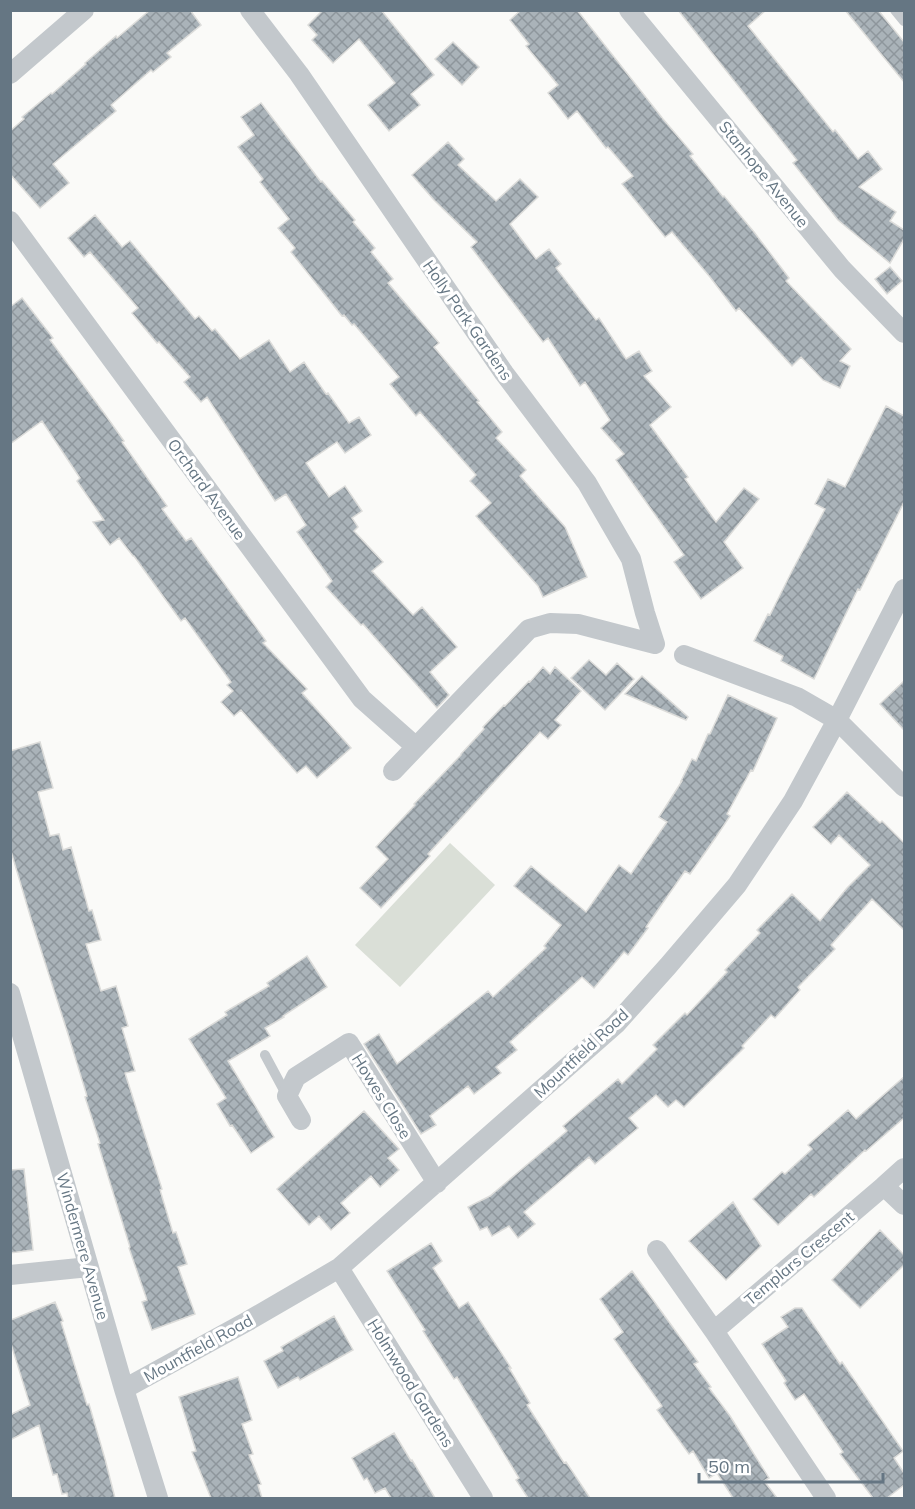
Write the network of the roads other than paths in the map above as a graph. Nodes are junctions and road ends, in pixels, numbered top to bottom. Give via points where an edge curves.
1 (84, 10) edge
2 (250, 10) edge
3 (629, 10) edge
4 (895, 10) edge
5 (904, 21) edge
6 (10, 74) edge
7 (10, 222) edge
8 (904, 333) edge
9 (904, 589) edge
10 (684, 655) dead end
11 (837, 720) junction
12 (415, 746) junction
13 (393, 771) dead end
14 (904, 787) edge
15 (10, 993) edge
16 (265, 1055) dead end
17 (287, 1096) junction
18 (301, 1120) dead end
19 (904, 1168) edge
20 (437, 1183) junction
21 (885, 1186) junction
22 (904, 1205) edge
23 (657, 1250) dead end
24 (89, 1267) junction
25 (339, 1268) junction
26 (10, 1275) edge
27 (714, 1330) junction
28 (124, 1389) junction
29 (158, 1498) edge
30 (483, 1498) edge
31 (826, 1498) edge

1 - 6 street
2 - 12 street, Holly Park Gardens via 299,74 504,373 587,483 631,559 655,644 578,624 550,623 530,629
3 - 8 street, Stanhope Avenue via 842,269
4 - 5 lane
7 - 12 street, Orchard Avenue via 362,699
9 - 11 street, Mountfield Road
10 - 11 street via 797,697
11 - 14 street
11 - 20 street, Mountfield Road via 793,801 737,885 668,966 616,1024
12 - 13 street
15 - 24 street, Windermere Avenue
16 - 17 lane
17 - 18 street
17 - 20 street, Howes Close via 296,1077 349,1043
19 - 21 street, Templars Crescent
20 - 25 street, Mountfield Road
21 - 22 street
21 - 27 street, Templars Crescent
23 - 27 street
24 - 26 street
24 - 28 street, Windermere Avenue
25 - 28 street, Mountfield Road
25 - 30 street, Holmwood Gardens
27 - 31 street
28 - 29 street, Windermere Avenue

